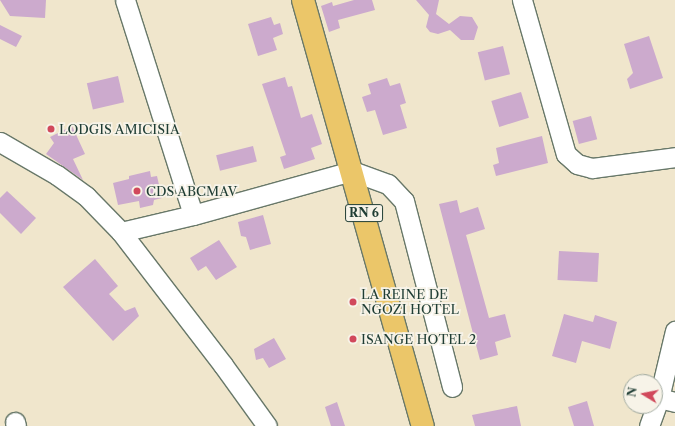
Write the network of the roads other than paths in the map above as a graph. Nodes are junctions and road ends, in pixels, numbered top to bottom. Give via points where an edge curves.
1 (125, 0) edge
2 (303, 0) edge
3 (522, 0) edge
4 (0, 142) edge
5 (675, 157) edge
6 (352, 171) junction
7 (193, 215) junction
8 (121, 232) junction
9 (675, 331) edge
10 (452, 387) dead end
11 (667, 400) edge
12 (267, 426) edge
13 (423, 426) edge
14 (649, 426) edge

1 - 7 street
2 - 6 main road, RN 6
3 - 5 street via 566,154 577,164 592,168
4 - 8 street via 57,175 86,196
6 - 7 street
6 - 10 street via 388,184 404,201
6 - 13 main road, RN 6
7 - 8 street
8 - 12 street
9 - 11 street
11 - 14 street

